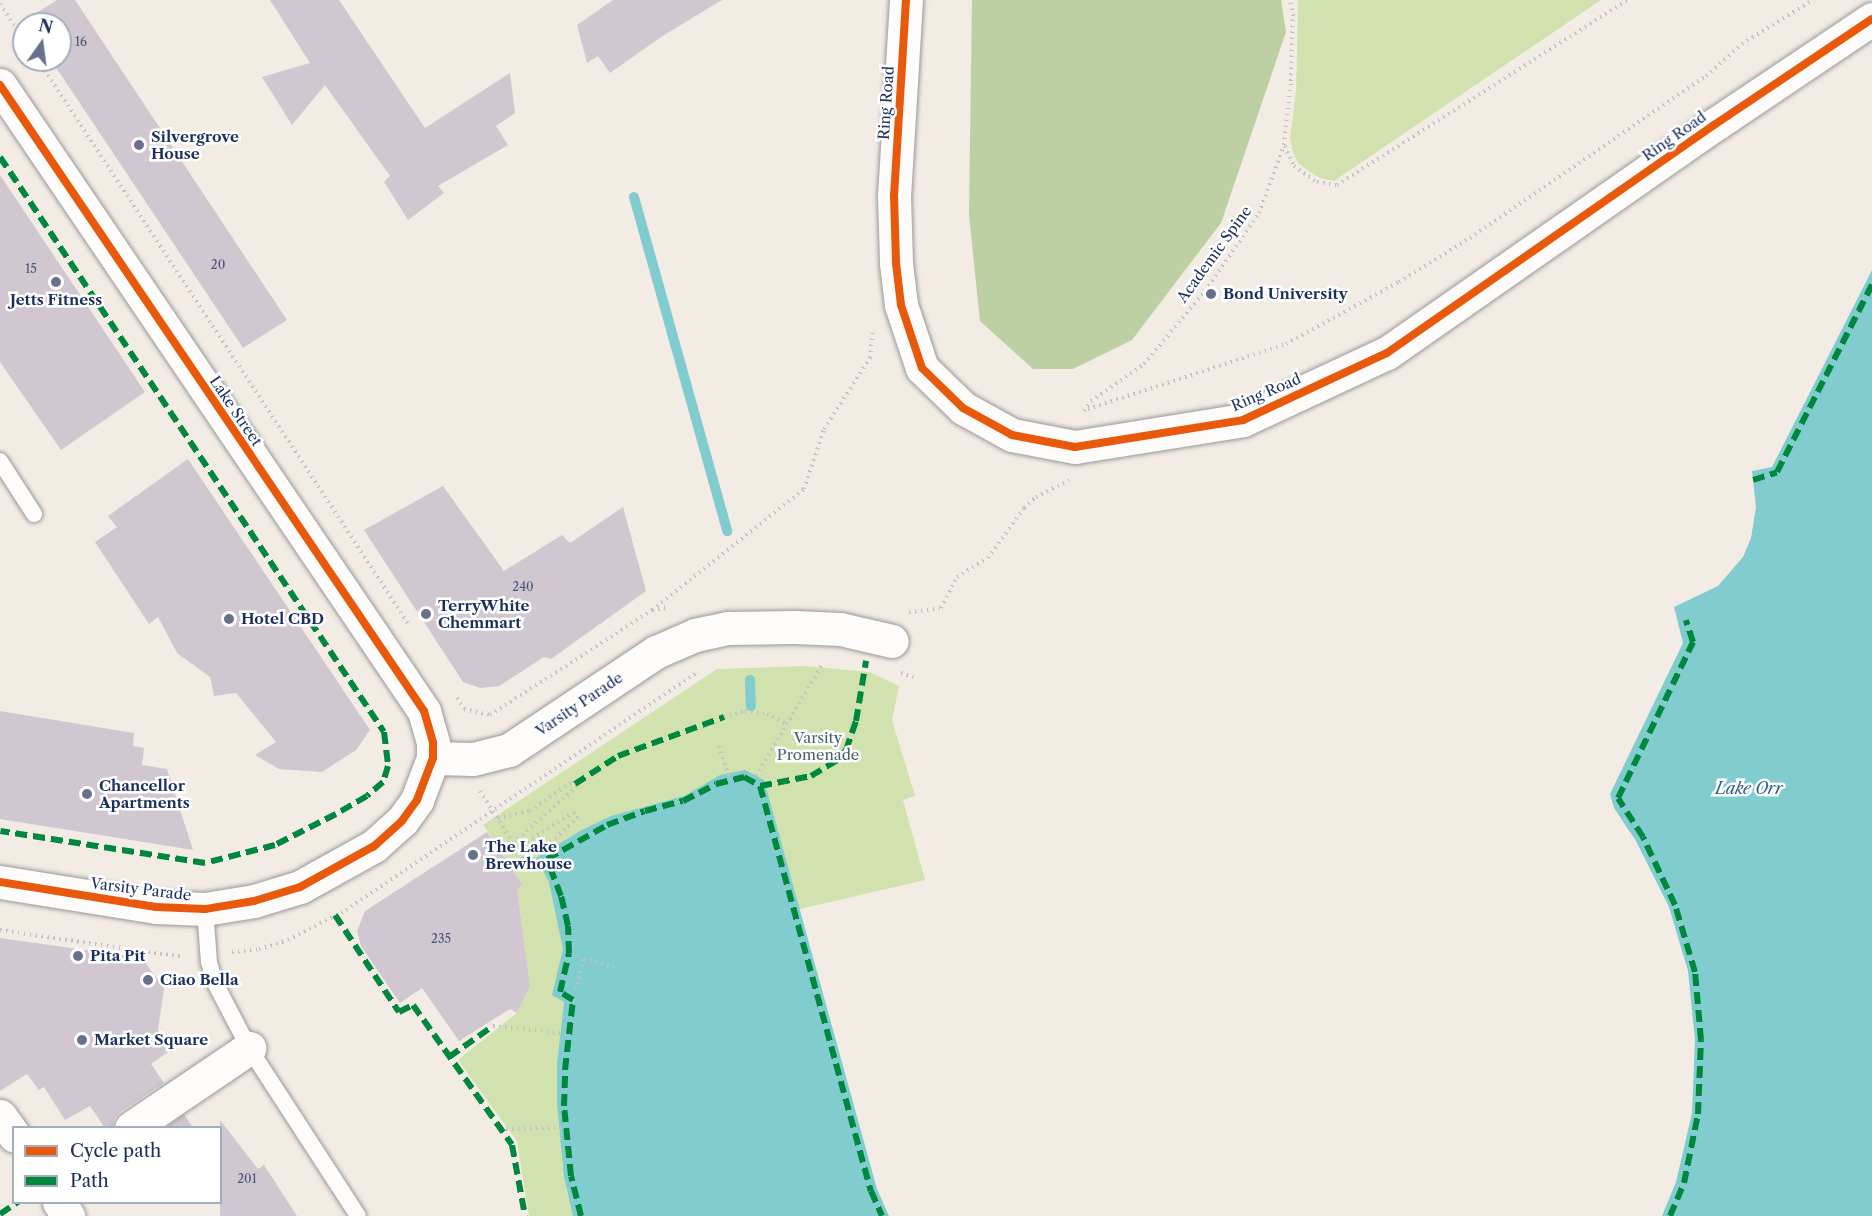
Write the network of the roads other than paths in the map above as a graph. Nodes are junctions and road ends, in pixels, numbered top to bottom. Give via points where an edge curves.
1 (906, 0) edge
2 (1872, 19) edge
3 (0, 85) edge
4 (0, 461) edge
5 (34, 514) dead end
6 (896, 640) road end
7 (434, 758) junction
8 (0, 882) edge
9 (205, 909) junction
10 (249, 1048) junction
11 (0, 1116) edge
12 (134, 1126) edge
13 (12, 1133) edge
14 (357, 1216) edge

1 - 2 street, Ring Road via 894,195 901,305 922,368 963,408 1012,435 1080,446 1243,420 1387,353
3 - 7 street, Lake Street via 424,711
4 - 5 lane
6 - 7 street, Varsity Parade via 840,629 795,627 729,628 695,635 656,652 509,750 473,759
7 - 9 street, Varsity Parade via 417,800 402,821 374,846 300,887 254,901
8 - 9 street, Varsity Parade via 156,907
9 - 10 lane via 214,981
10 - 12 street
10 - 14 lane
11 - 13 street

